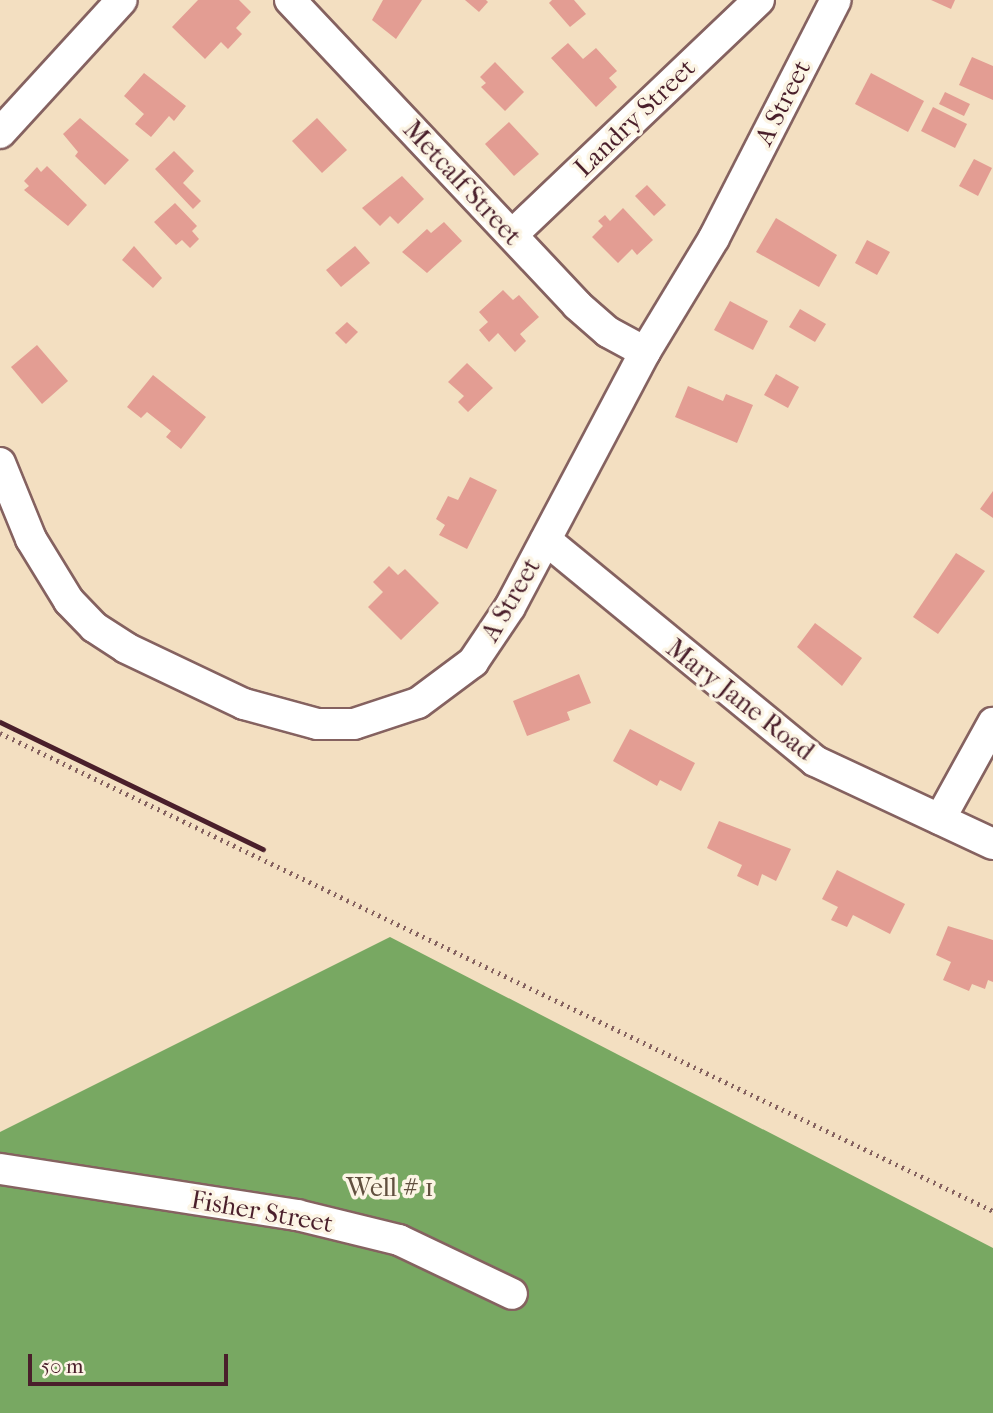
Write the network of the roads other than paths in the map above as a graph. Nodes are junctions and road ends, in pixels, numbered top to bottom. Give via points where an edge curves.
1 (121, 0) edge
2 (290, 0) edge
3 (759, 0) edge
4 (836, 0) edge
5 (0, 133) edge
6 (512, 235) junction
7 (645, 352) junction
8 (0, 463) edge
9 (546, 540) junction
10 (993, 723) edge
11 (940, 819) junction
12 (993, 844) edge
13 (0, 1169) edge
14 (512, 1294) dead end

1 - 5 street
2 - 6 street, Metcalf Street
3 - 6 street, Landry Street
4 - 7 street, A Street via 714,238
6 - 7 street, Metcalf Street via 577,305 608,332
7 - 9 street, A Street
8 - 9 street, A Street via 48,571 94,627 126,648 244,704 317,724 354,724 388,716 450,683 494,634
9 - 11 street, Mary Jane Road via 781,737 815,761
10 - 11 street
11 - 12 street, Mary Jane Road
13 - 14 street, Fisher Street via 297,1215 400,1240

